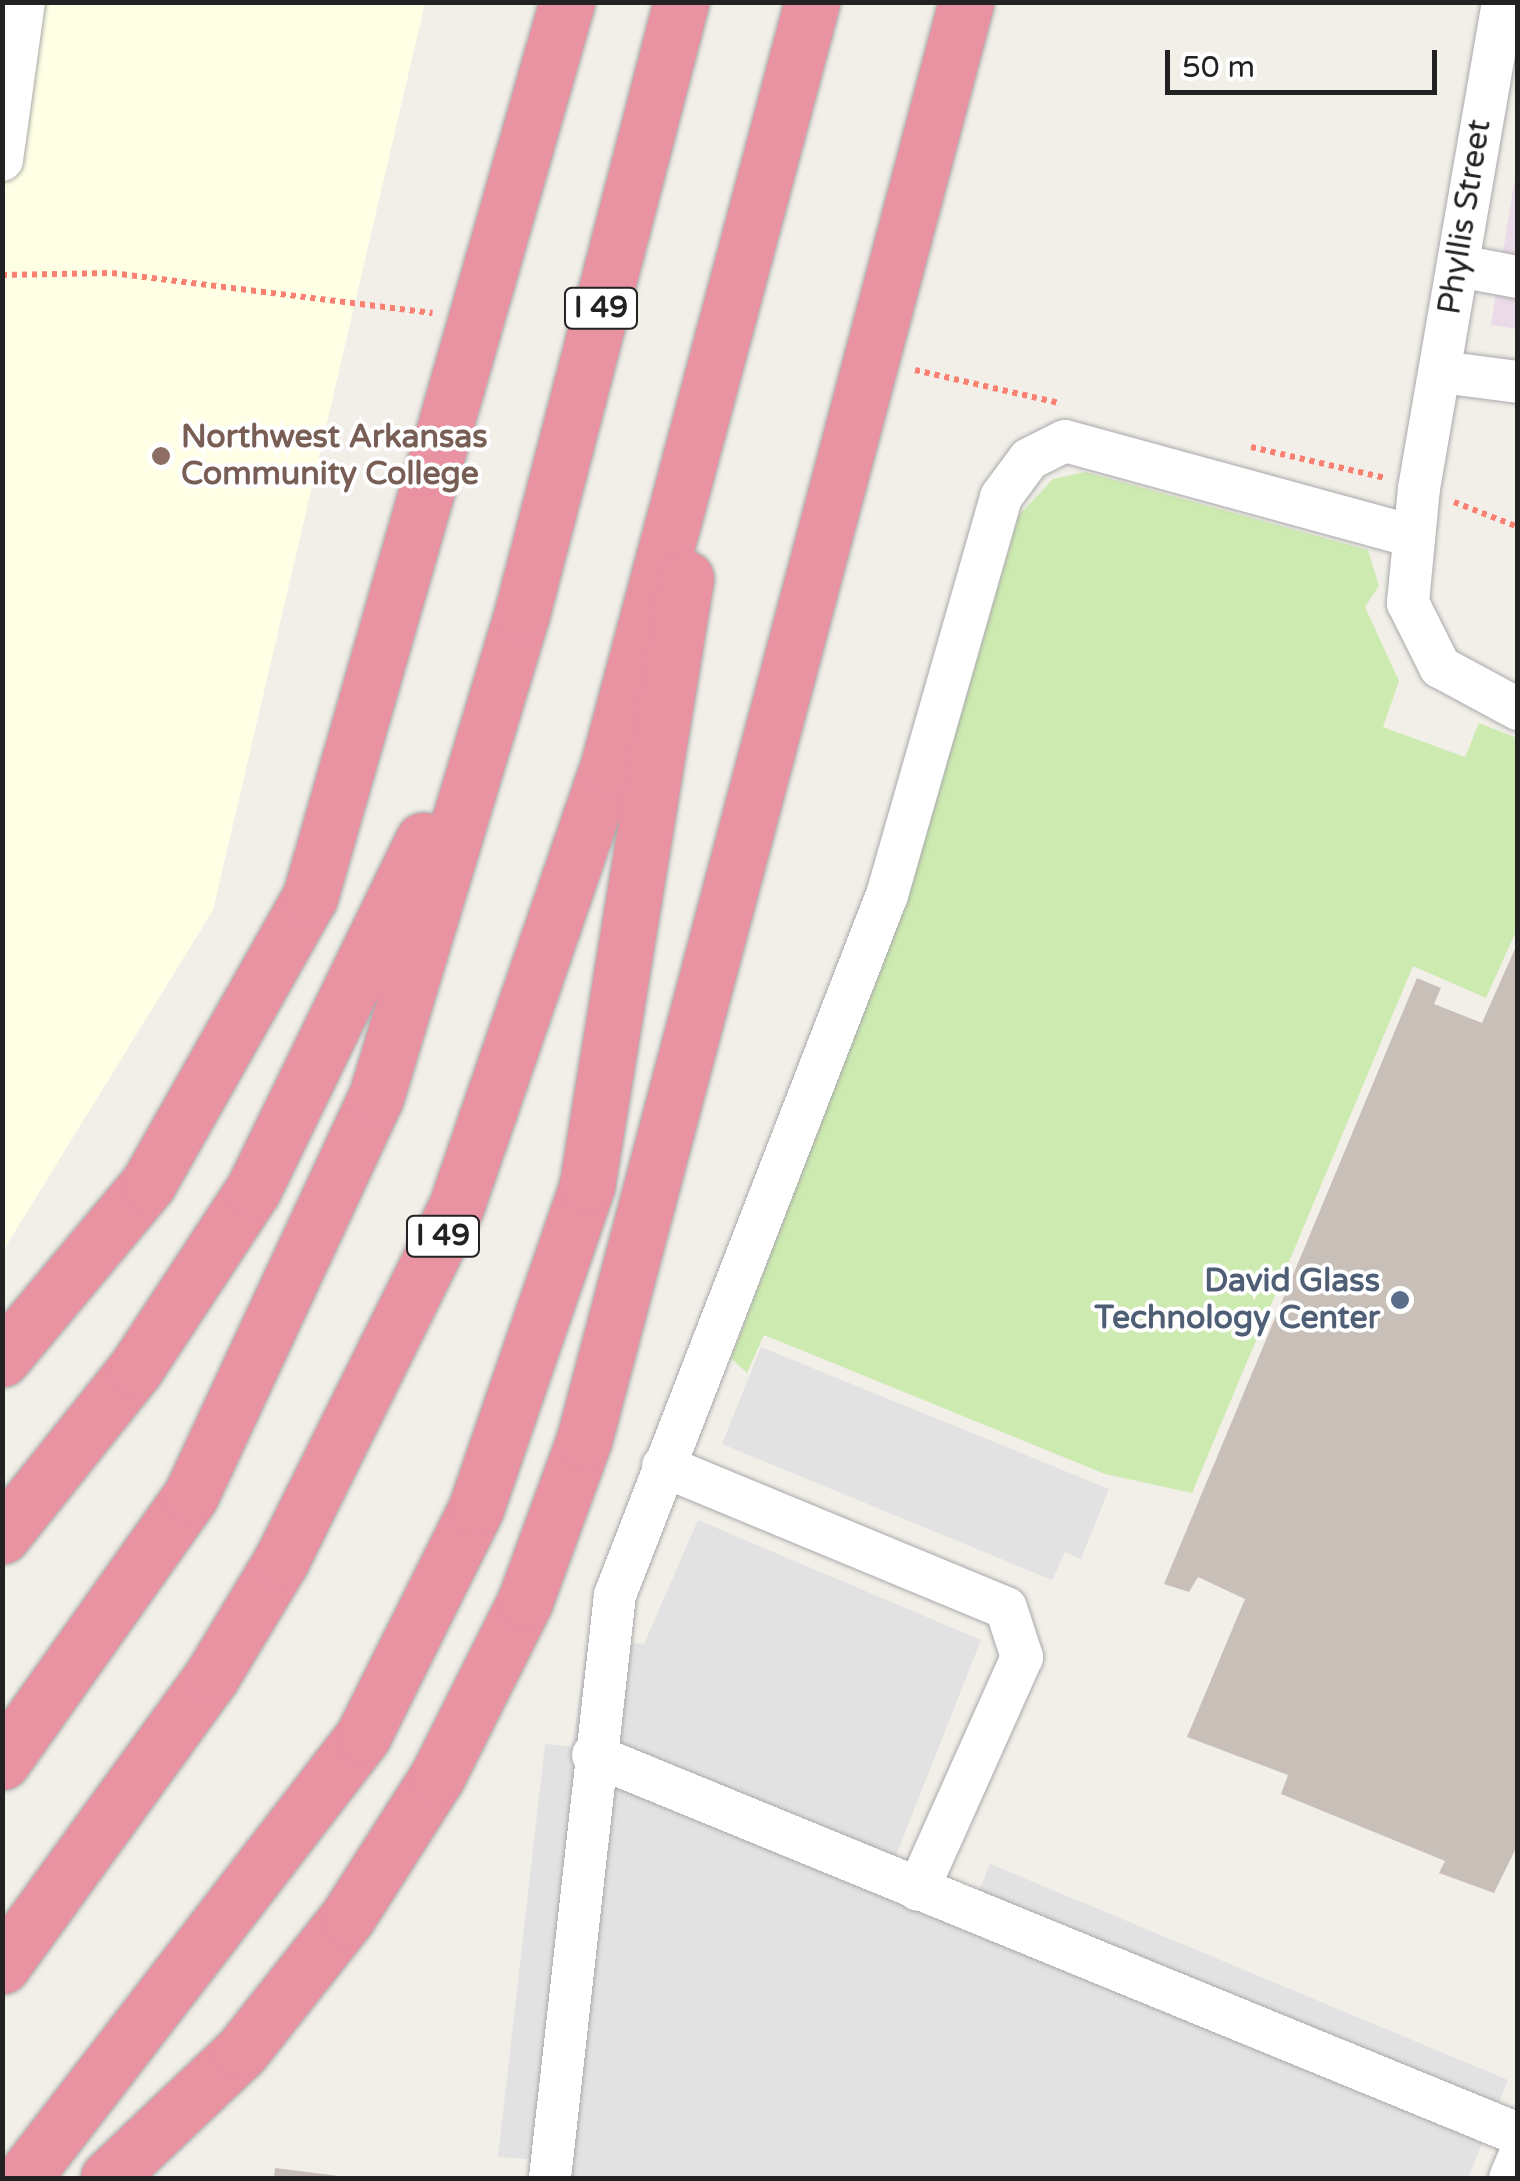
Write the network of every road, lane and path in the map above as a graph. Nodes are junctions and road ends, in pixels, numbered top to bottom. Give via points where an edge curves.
1 (24, 2) edge
2 (567, 2) edge
3 (681, 2) edge
4 (812, 2) edge
5 (966, 2) edge
6 (1503, 2) edge
7 (9, 65) edge
8 (2, 160) edge
9 (1458, 266) junction
10 (2, 275) edge
11 (1518, 277) edge
12 (440, 314) dead end
13 (1441, 372) junction
14 (1518, 382) edge
15 (702, 420) junction
16 (1447, 499) dead end
17 (1518, 527) edge
18 (1413, 536) junction
19 (522, 613) junction
20 (1518, 709) edge
21 (2, 1359) edge
22 (663, 1466) junction
23 (2, 1536) edge
24 (593, 1755) junction
25 (2, 1762) edge
26 (918, 1890) junction
27 (2, 1966) edge
28 (1518, 2134) edge
29 (1518, 2158) edge
30 (38, 2169) edge
31 (108, 2178) edge
32 (550, 2178) edge
33 (1510, 2178) edge

1 - 7 street
2 - 21 highway via 310,897 148,1184
3 - 19 highway, I 49
4 - 15 highway, I 49
5 - 31 highway via 584,1440 525,1600 438,1775 348,1918 241,2052
6 - 9 street, Phyllis Street
7 - 8 street
9 - 11 street
9 - 13 street, Phyllis Street
10 - 12 path via 112,273
13 - 14 street
13 - 18 street, Phyllis Street
15 - 27 highway, I 49 via 577,868 449,1224 262,1594
15 - 30 highway via 676,673 604,1109 572,1246 514,1408 433,1605 363,1736
16 - 17 path
18 - 20 street, Phyllis Street via 1408,603 1424,647 1454,680
18 - 22 street via 1093,445 1048,446 1013,474 887,895
19 - 23 highway via 288,1129 178,1309
19 - 25 highway, I 49 via 376,1097 345,1174 191,1495
22 - 24 street via 615,1596
22 - 26 street via 1006,1608 1022,1657
24 - 26 street
24 - 32 street
26 - 28 street
29 - 33 street

